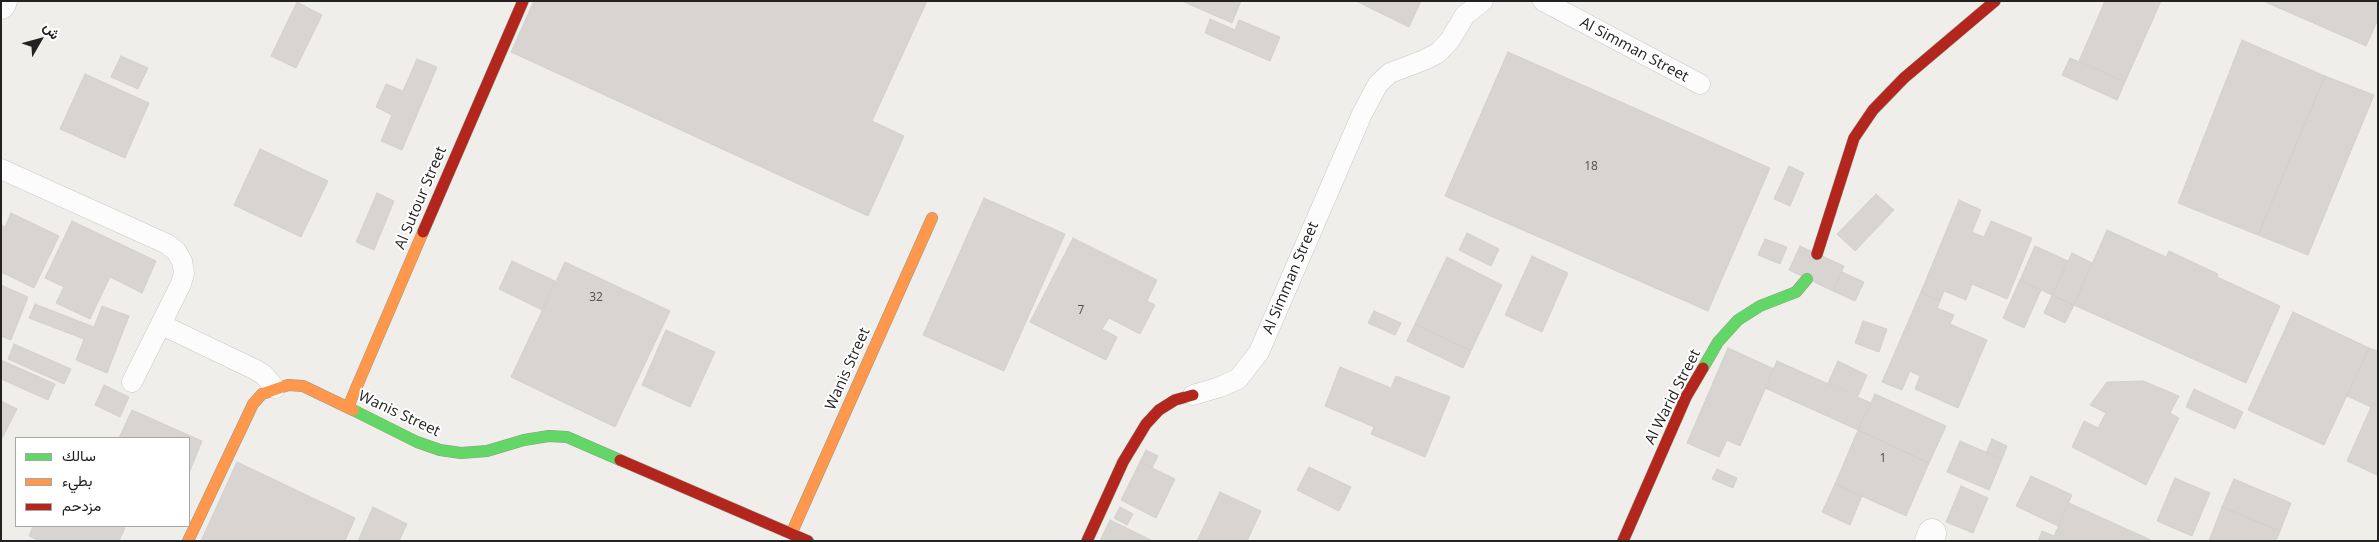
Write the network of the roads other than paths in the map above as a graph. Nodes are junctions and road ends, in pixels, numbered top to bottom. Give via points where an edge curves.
1 (3, 1) edge
2 (522, 1) edge
3 (1483, 1) edge
4 (1543, 1) edge
5 (1995, 1) edge
6 (1, 5) edge
7 (1700, 84) dead end
8 (1, 169) edge
9 (932, 218) dead end
10 (1817, 254) dead end
11 (1807, 279) dead end
12 (162, 325) junction
13 (132, 382) dead end
14 (275, 388) junction
15 (1193, 395) joint
16 (348, 407) junction
17 (792, 532) junction
18 (188, 541) edge
19 (808, 541) edge
20 (1087, 541) edge
21 (1622, 541) edge

1 - 6 street
2 - 16 street, Al Sutour Street
3 - 15 lane, Al Simman Street via 1465,15 1438,53 1390,73 1378,84 1259,352 1238,378
4 - 7 lane, Al Simman Street
5 - 10 street via 1904,78 1873,110 1854,138
8 - 12 lane via 167,244 176,251 184,273
9 - 17 street, Wanis Street
11 - 21 street, Al Warid Street via 1796,292 1760,306 1738,320 1718,342 1686,397
12 - 13 lane
12 - 14 lane via 256,370
14 - 16 street, Wanis Street via 303,386
14 - 18 street, Wanis Street via 262,394 253,404
15 - 20 street, Al Simman Street via 1158,410 1146,424 1123,462
16 - 17 street, Wanis Street via 417,442 461,453 487,451 549,436 567,437
17 - 19 street, Wanis Street

